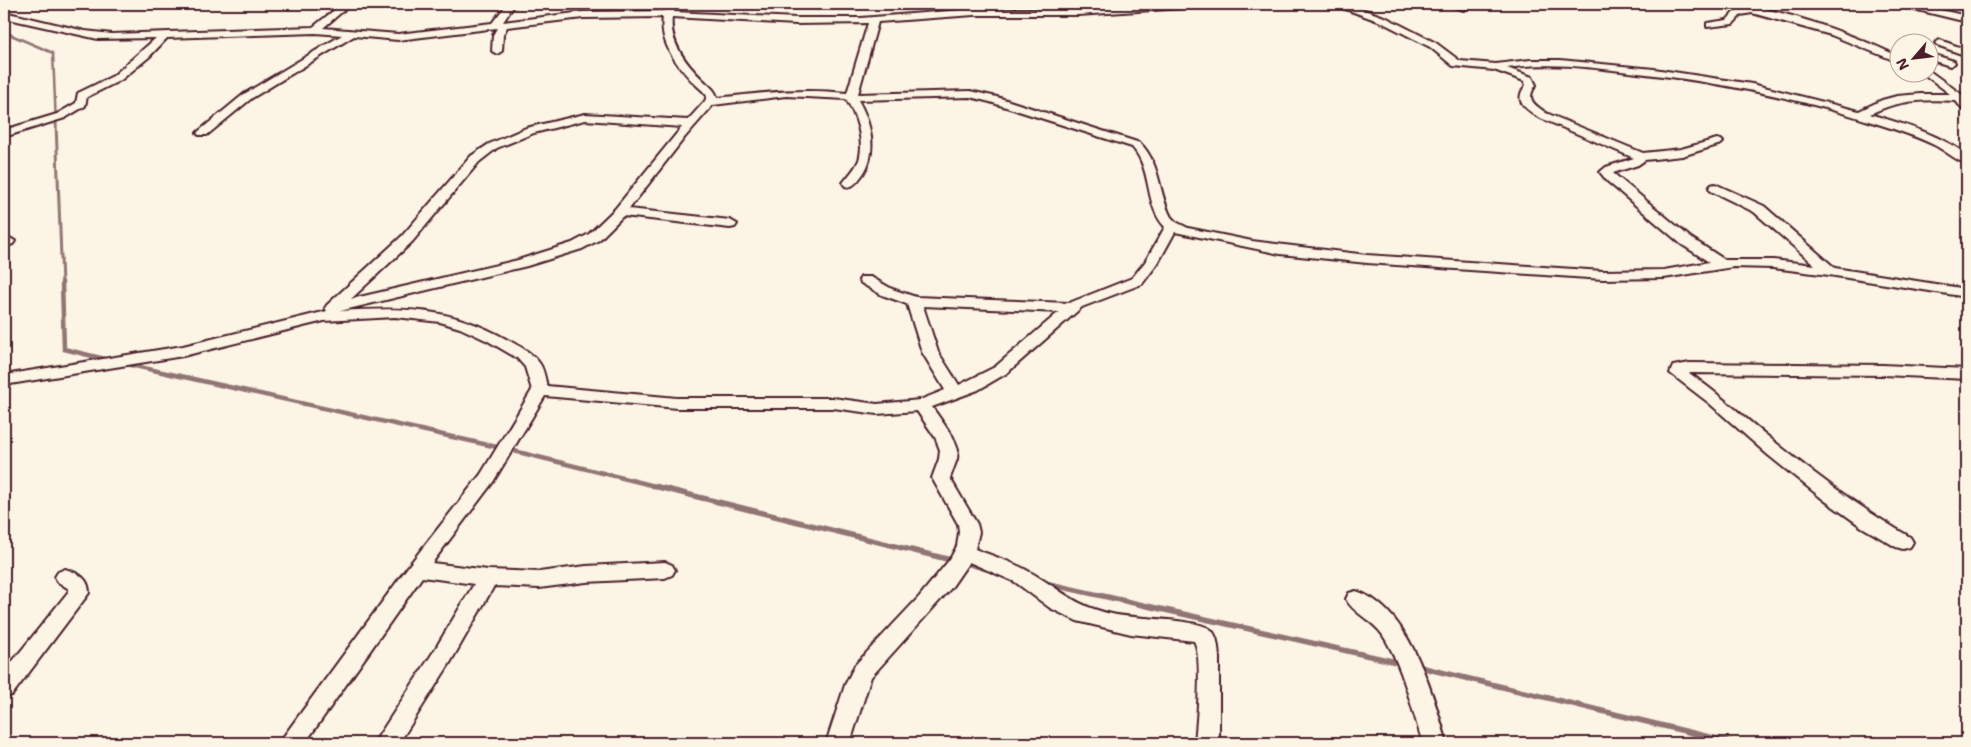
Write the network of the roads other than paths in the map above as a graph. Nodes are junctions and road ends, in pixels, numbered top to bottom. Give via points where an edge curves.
1 (347, 4) edge
2 (511, 4) edge
3 (1198, 4) edge
4 (1340, 4) edge
5 (1454, 4) edge
6 (1725, 4) edge
7 (1904, 4) edge
8 (1952, 4) edge
9 (1464, 7) dead end
10 (1033, 8) edge
11 (670, 9) edge
12 (1754, 10) junction
13 (1772, 14) junction
14 (4, 15) edge
15 (1967, 18) edge
16 (874, 20) junction
17 (1823, 20) dead end
18 (1710, 25) dead end
19 (499, 26) junction
20 (315, 30) junction
21 (351, 34) junction
22 (164, 36) junction
23 (1940, 43) dead end
24 (1868, 45) junction
25 (1888, 48) edge
26 (497, 51) dead end
27 (1967, 53) edge
28 (1888, 54) edge
29 (1938, 59) edge
30 (1950, 63) dead end
31 (1495, 67) junction
32 (1938, 80) edge
33 (851, 98) junction
34 (1960, 98) junction
35 (710, 102) junction
36 (1967, 108) edge
37 (1861, 114) junction
38 (691, 124) junction
39 (202, 133) dead end
40 (4, 134) edge
41 (1717, 142) dead end
42 (1641, 157) junction
43 (1967, 160) edge
44 (849, 183) dead end
45 (1715, 188) dead end
46 (620, 212) junction
47 (730, 224) dead end
48 (1172, 226) junction
49 (1720, 263) junction
50 (1830, 270) junction
51 (866, 280) dead end
52 (1967, 294) edge
53 (914, 301) junction
54 (334, 307) junction
55 (1071, 308) junction
56 (278, 328) junction
57 (1967, 374) edge
58 (4, 380) edge
59 (540, 390) junction
60 (955, 393) junction
61 (922, 405) junction
62 (1903, 542) dead end
63 (965, 554) junction
64 (418, 569) junction
65 (666, 570) dead end
66 (66, 577) dead end
67 (488, 578) junction
68 (1356, 599) dead end
69 (4, 688) edge
70 (292, 743) edge
71 (386, 743) edge
72 (838, 743) edge
73 (1207, 743) edge
74 (1435, 743) edge

1 - 20 street
2 - 19 street
3 - 10 street via 1078,12
4 - 31 street via 1384,20 1433,45 1457,64
5 - 9 street
6 - 12 street
7 - 15 street
8 - 15 street
10 - 16 street
11 - 16 street via 796,21
11 - 19 street via 583,15
11 - 35 street via 666,35 680,60 712,93
12 - 13 street
12 - 18 street via 1738,13 1730,22
13 - 17 street
13 - 24 street
14 - 22 street via 100,36
16 - 33 street
19 - 21 street via 398,37
19 - 26 street
20 - 21 street
20 - 22 street
21 - 39 street via 248,96
22 - 40 street via 117,78 82,95 81,104 67,113
23 - 27 street
24 - 25 street
24 - 28 street
29 - 30 street
31 - 37 street via 1556,63 1638,70 1764,89
31 - 42 street via 1531,82 1525,99 1543,115
32 - 34 street
33 - 35 street via 819,93 786,93
33 - 44 street via 859,112 867,150 865,160
33 - 48 street via 982,96 1136,145 1147,157 1162,213
34 - 36 street
34 - 37 street via 1903,97
35 - 38 street
37 - 43 street via 1946,146
38 - 46 street
38 - 54 street via 585,117 530,130 493,146 475,159 406,239
41 - 42 street via 1682,152
42 - 49 street via 1636,162 1606,172 1686,241
45 - 50 street via 1758,208
46 - 47 street
46 - 54 street via 594,237 552,255
48 - 49 street via 1255,246 1329,256 1528,273 1653,275
48 - 55 street via 1137,281
49 - 50 street
50 - 52 street
51 - 53 street via 887,292
53 - 55 street
53 - 60 street via 930,352
54 - 56 street
55 - 60 street via 1001,370
56 - 58 street via 183,351
56 - 59 street via 324,316 368,312 442,318 465,325 523,355 533,366
57 - 62 street via 1883,370 1679,369 1678,373 1716,399 1831,496
59 - 61 street via 677,404 833,403 878,409
59 - 64 street via 487,478
60 - 61 street
61 - 63 street via 950,450 941,478 967,524 969,533
63 - 72 street via 936,592 881,648 861,674
63 - 73 street via 1022,578 1070,609 1087,616 1201,634 1206,639 1208,655
64 - 67 street
64 - 70 street
65 - 67 street via 539,580
66 - 69 street via 79,585 79,593
67 - 71 street
68 - 74 street via 1382,619 1394,634

